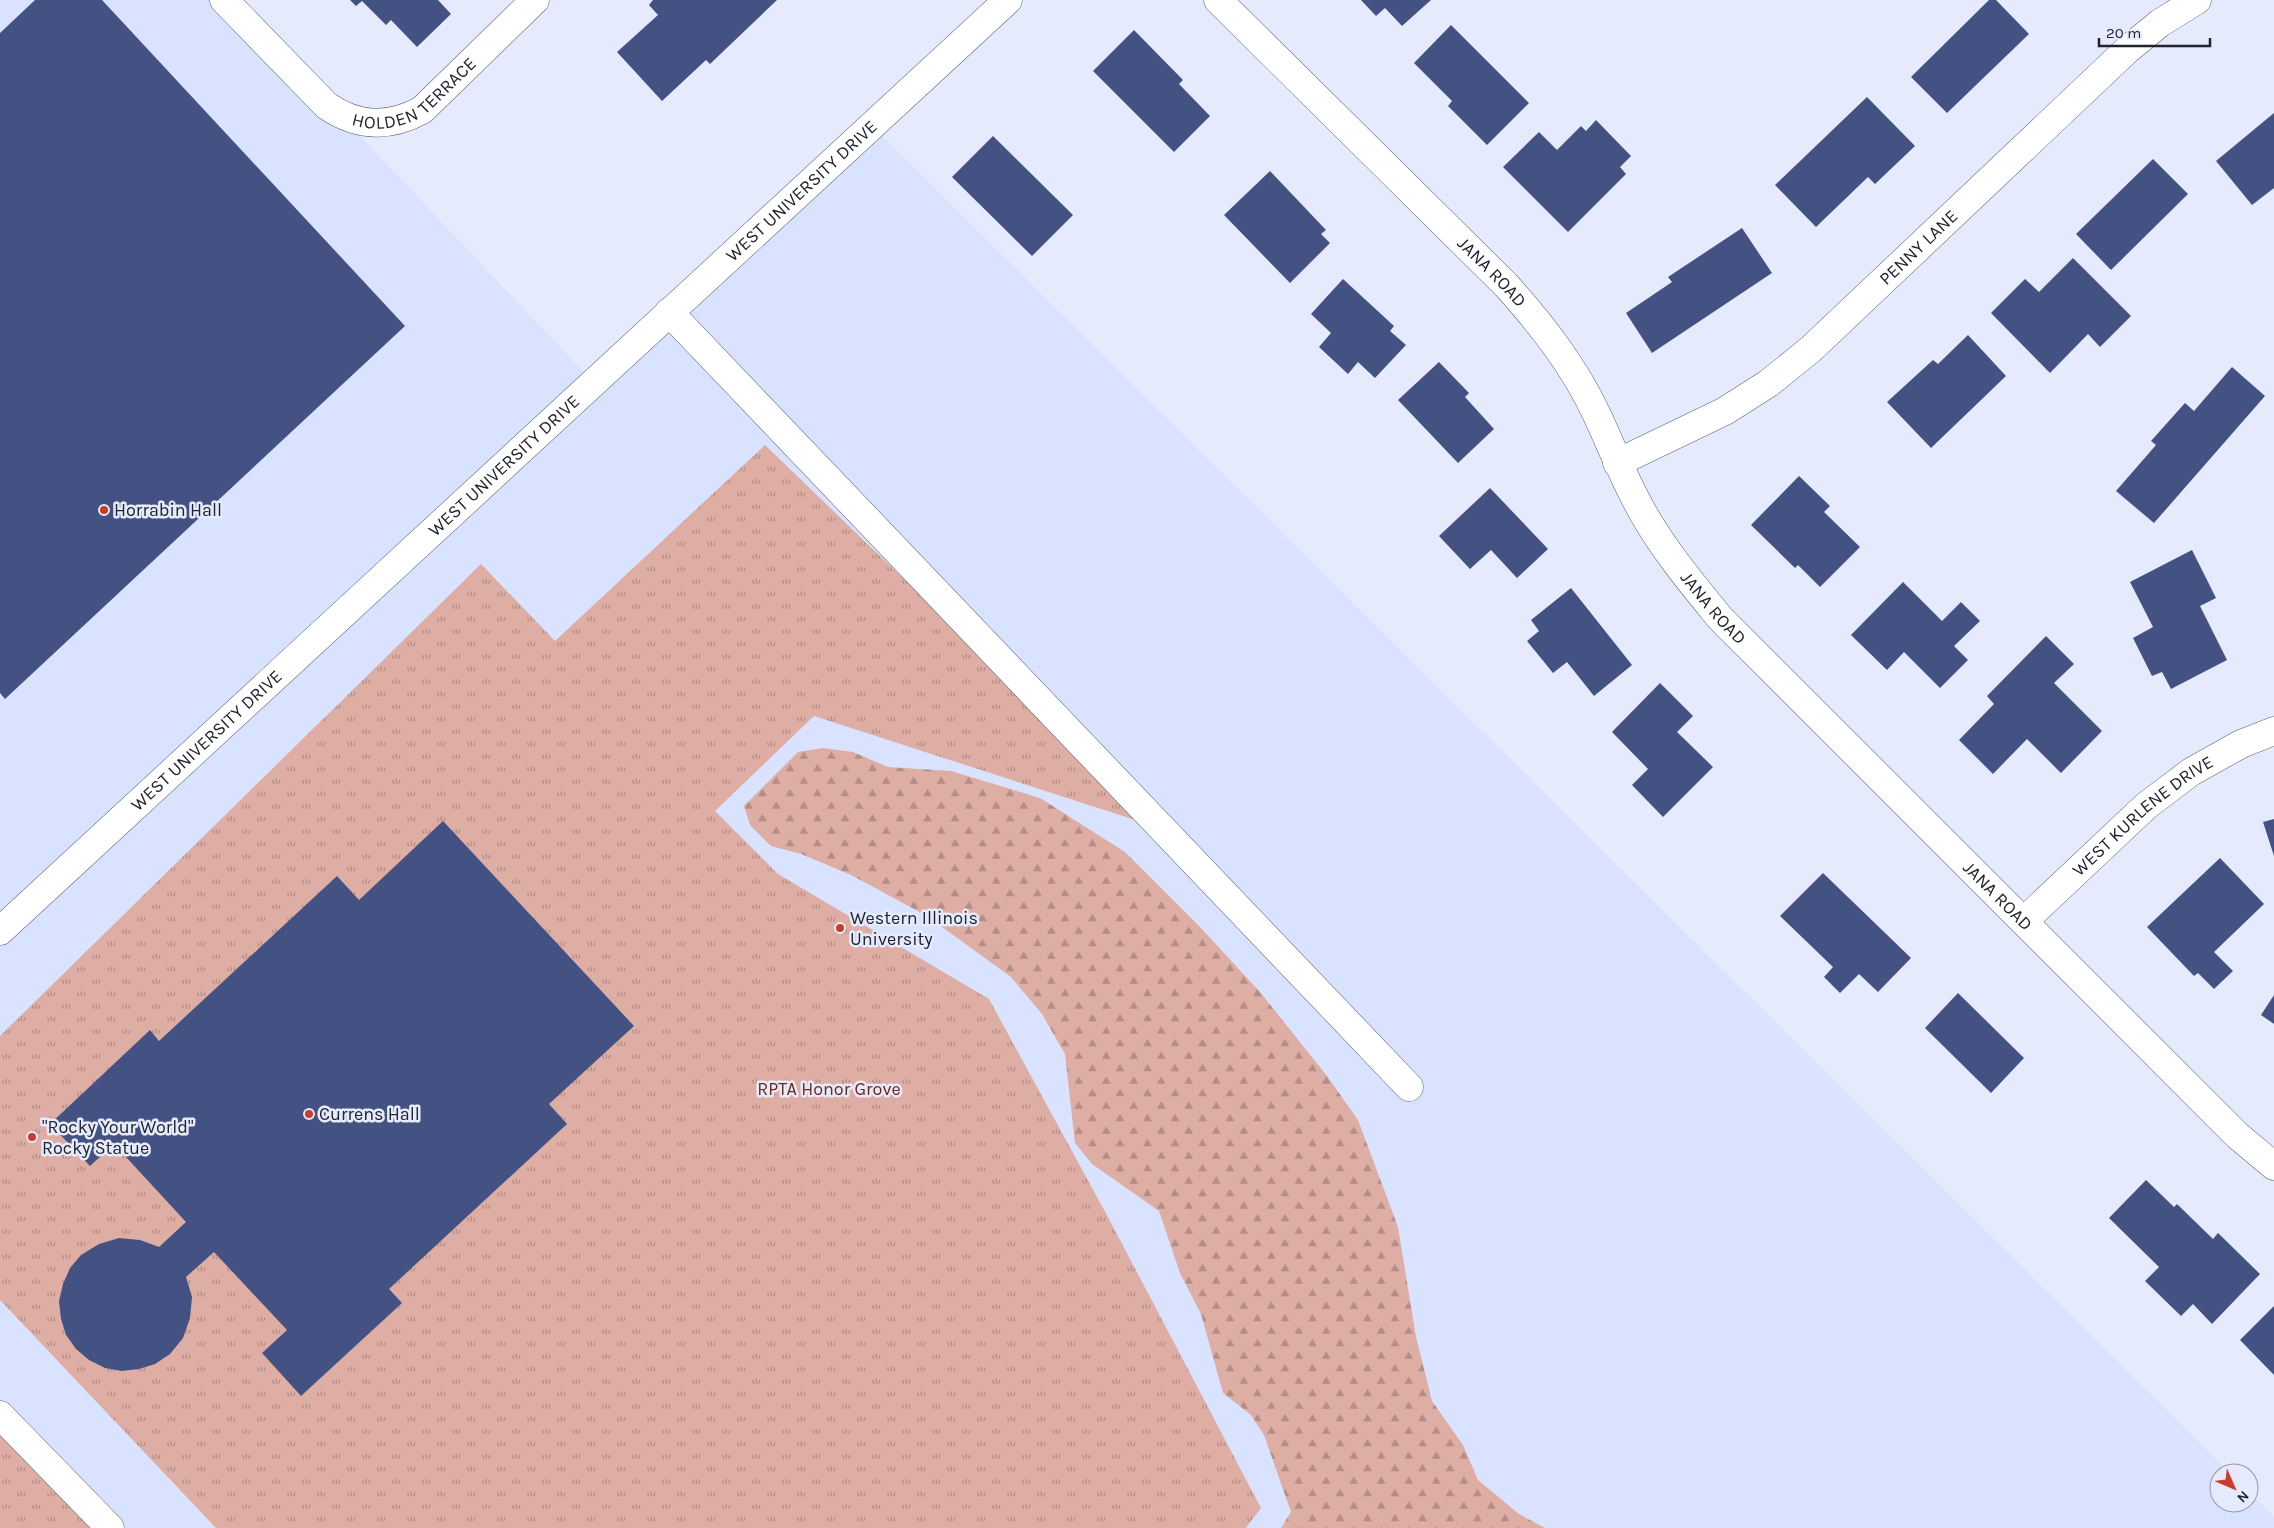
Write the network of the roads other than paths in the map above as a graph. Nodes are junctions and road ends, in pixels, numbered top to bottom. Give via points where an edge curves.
1 (224, 0) edge
2 (536, 0) edge
3 (1218, 0) edge
4 (2197, 0) edge
5 (1001, 2) edge
6 (669, 312) junction
7 (1617, 462) junction
8 (2274, 731) edge
9 (2024, 921) junction
10 (0, 931) edge
11 (1409, 1087) dead end
12 (2274, 1166) edge
13 (0, 1414) edge
14 (110, 1528) edge

1 - 2 street, HOLDEN TERRACE via 327,106 341,116 374,124 391,123 422,110
3 - 7 street, JANA ROAD via 1506,284 1542,324 1572,367
4 - 7 street, PENNY LANE via 2160,23 2127,50 1811,349 1725,411
5 - 6 street, WEST UNIVERSITY DRIVE
6 - 10 street, WEST UNIVERSITY DRIVE
6 - 11 street
7 - 9 street, JANA ROAD via 1680,570 1720,618
8 - 9 street, WEST KURLENE DRIVE via 2241,744 2191,772 2146,806
9 - 12 street, JANA ROAD via 2238,1136
13 - 14 street

